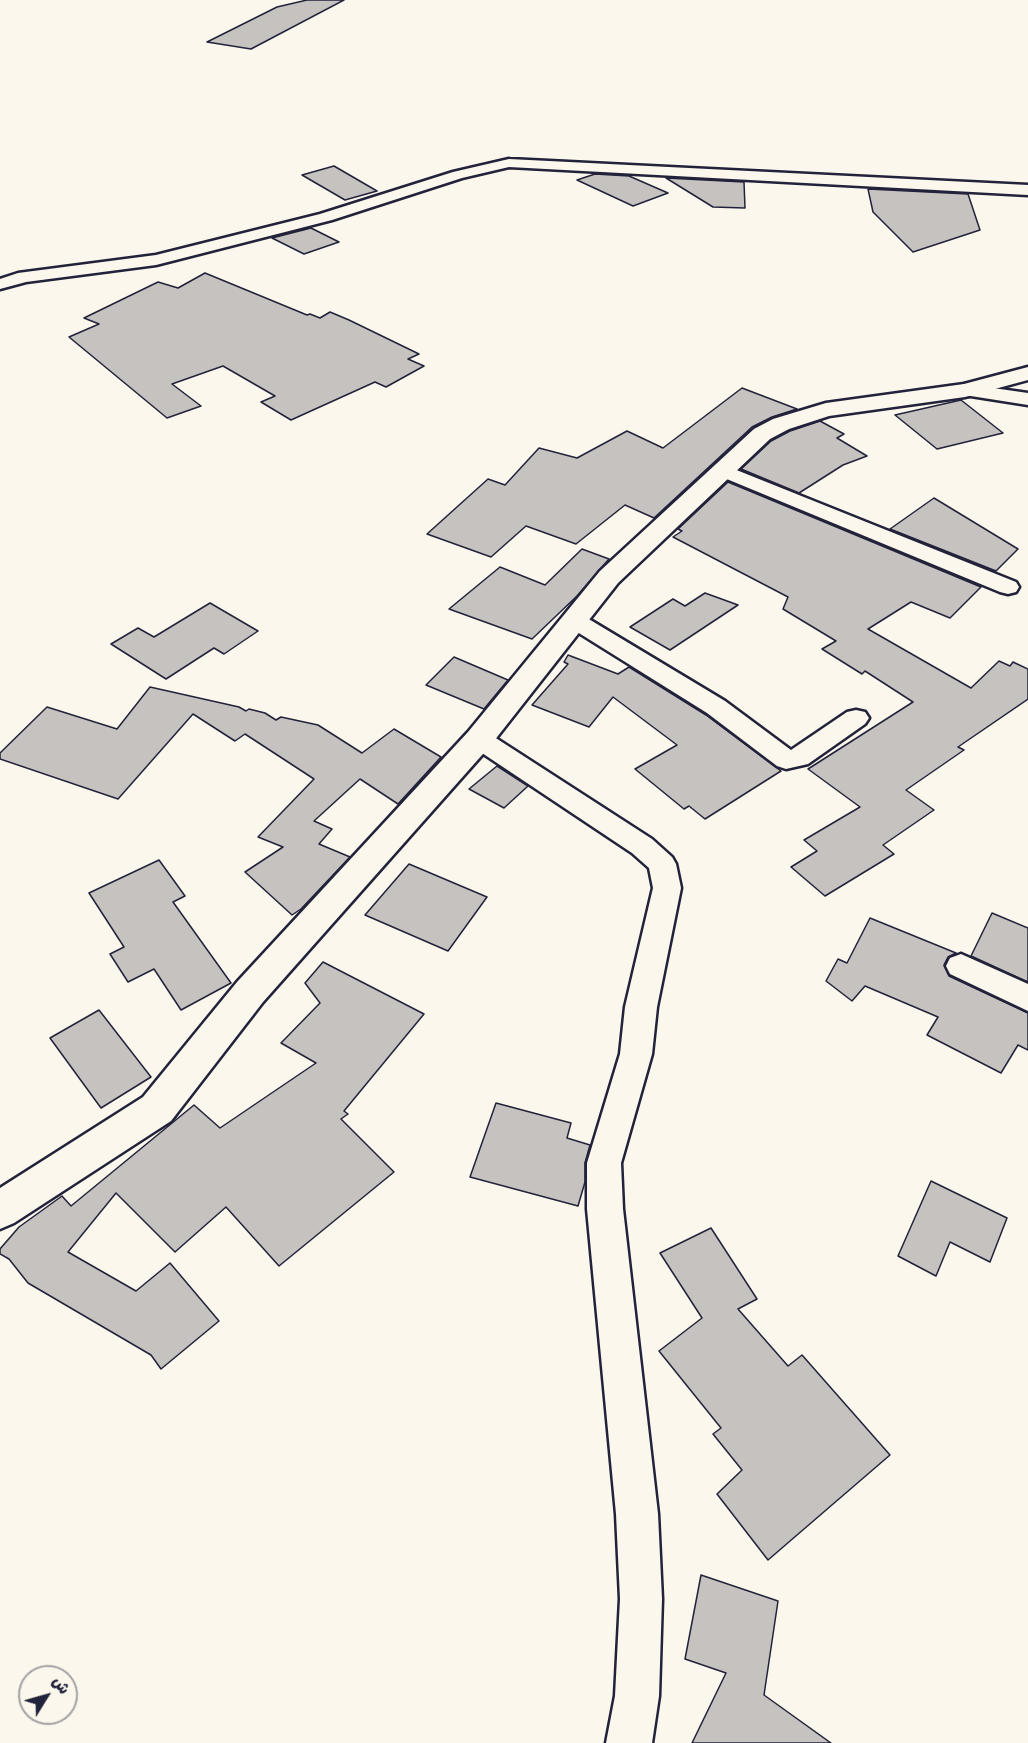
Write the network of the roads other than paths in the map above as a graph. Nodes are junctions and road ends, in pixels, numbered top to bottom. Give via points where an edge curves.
1 (1028, 190) edge
2 (0, 284) edge
3 (1028, 373) edge
4 (965, 390) junction
5 (1028, 399) edge
6 (724, 471) junction
7 (1008, 587) dead end
8 (574, 620) junction
9 (856, 718) dead end
10 (479, 739) junction
11 (961, 966) dead end
12 (1028, 998) edge
13 (0, 1210) edge
14 (629, 1743) edge

1 - 2 street via 509,163 458,175 326,218 156,260 55,272
3 - 4 street
4 - 5 street
4 - 6 street via 826,410 781,424 762,434
6 - 7 street
6 - 8 street via 609,577
8 - 9 street via 716,707 786,760 799,758
8 - 10 street
10 - 13 street via 250,992 157,1109
10 - 14 street via 642,846 662,864 667,888 641,1007 636,1054 604,1163 641,1588 638,1696
11 - 12 street

